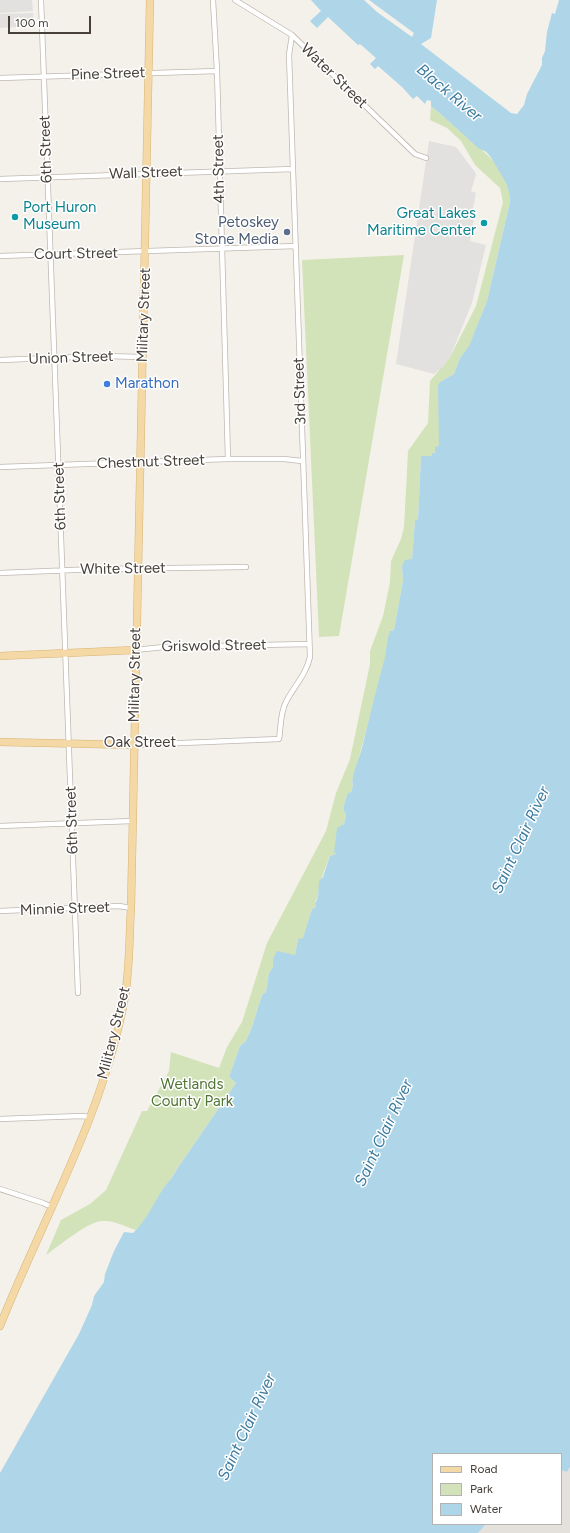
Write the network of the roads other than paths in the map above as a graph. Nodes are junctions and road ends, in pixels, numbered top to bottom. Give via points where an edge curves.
1 (41, 0) edge
2 (150, 0) edge
3 (213, 0) edge
4 (236, 0) edge
5 (292, 35) junction
6 (217, 71) junction
7 (149, 73) junction
8 (44, 76) junction
9 (0, 78) edge
10 (426, 158) dead end
11 (293, 168) junction
12 (218, 170) junction
13 (147, 174) junction
14 (47, 178) junction
15 (0, 179) edge
16 (296, 246) junction
17 (221, 248) junction
18 (146, 252) junction
19 (50, 254) junction
20 (0, 256) edge
21 (143, 357) junction
22 (54, 359) junction
23 (0, 360) edge
24 (228, 459) junction
25 (302, 461) junction
26 (140, 462) junction
27 (59, 465) junction
28 (0, 467) edge
29 (246, 567) dead end
30 (138, 568) junction
31 (62, 571) junction
32 (0, 573) edge
33 (309, 644) junction
34 (135, 650) junction
35 (65, 653) junction
36 (0, 656) edge
37 (279, 739) joint
38 (0, 742) edge
39 (68, 742) junction
40 (134, 745) junction
41 (132, 821) junction
42 (72, 823) junction
43 (0, 826) edge
44 (75, 908) junction
45 (131, 908) junction
46 (0, 911) edge
47 (78, 993) dead end
48 (91, 1117) junction
49 (0, 1119) edge
50 (0, 1189) edge
51 (52, 1207) junction
52 (0, 1326) edge

1 - 8 street, 6th Street
2 - 7 main road, Military Street
3 - 6 street, 4th Street
4 - 5 street, Water Street
5 - 10 street, Water Street via 415,154
5 - 11 street, 3rd Street via 289,55
6 - 7 street, Pine Street
6 - 12 street, 4th Street
7 - 8 street, Pine Street
7 - 13 main road, Military Street
8 - 9 street, Pine Street
8 - 14 street, 6th Street
11 - 12 street, Wall Street
11 - 16 street, 3rd Street
12 - 13 street, Wall Street
12 - 17 street, 4th Street
13 - 14 street, Wall Street
13 - 18 main road, Military Street
14 - 15 street, Wall Street
14 - 19 street, 6th Street
16 - 17 street, Court Street
16 - 25 street, 3rd Street
17 - 18 street, Court Street
17 - 24 street, 4th Street
18 - 19 street, Court Street
18 - 21 main road, Military Street
19 - 20 street, Court Street
19 - 22 street, 6th Street
21 - 22 street, Union Street
21 - 26 main road, Military Street
22 - 23 street, Union Street
22 - 27 street, 6th Street
24 - 25 street, Chestnut Street
24 - 26 street, Chestnut Street
25 - 33 street, 3rd Street
26 - 27 street, Chestnut Street
26 - 30 main road, Military Street
27 - 28 street, Chestnut Street
27 - 31 street, 6th Street
29 - 30 street, White Street
30 - 31 street, White Street
30 - 34 main road, Military Street
31 - 32 street, White Street
31 - 35 street, 6th Street
33 - 34 street, Griswold Street
33 - 37 street, 3rd Street via 308,666 282,711
34 - 35 main road, Griswold Street
34 - 40 main road, Military Street
35 - 36 main road, Griswold Street
35 - 39 street, 6th Street
37 - 40 street, Oak Street
38 - 39 main road, Oak Street
39 - 40 main road, Oak Street
39 - 42 street, 6th Street
40 - 41 main road, Military Street
41 - 42 street
41 - 45 main road, Military Street
42 - 43 street
42 - 44 street, 6th Street
44 - 45 street, Minnie Street
44 - 46 street, Minnie Street
44 - 47 street, 6th Street
45 - 48 main road, Military Street via 124,1001
48 - 49 street
48 - 51 main road, Military Street
50 - 51 street
51 - 52 main road, Military Street

